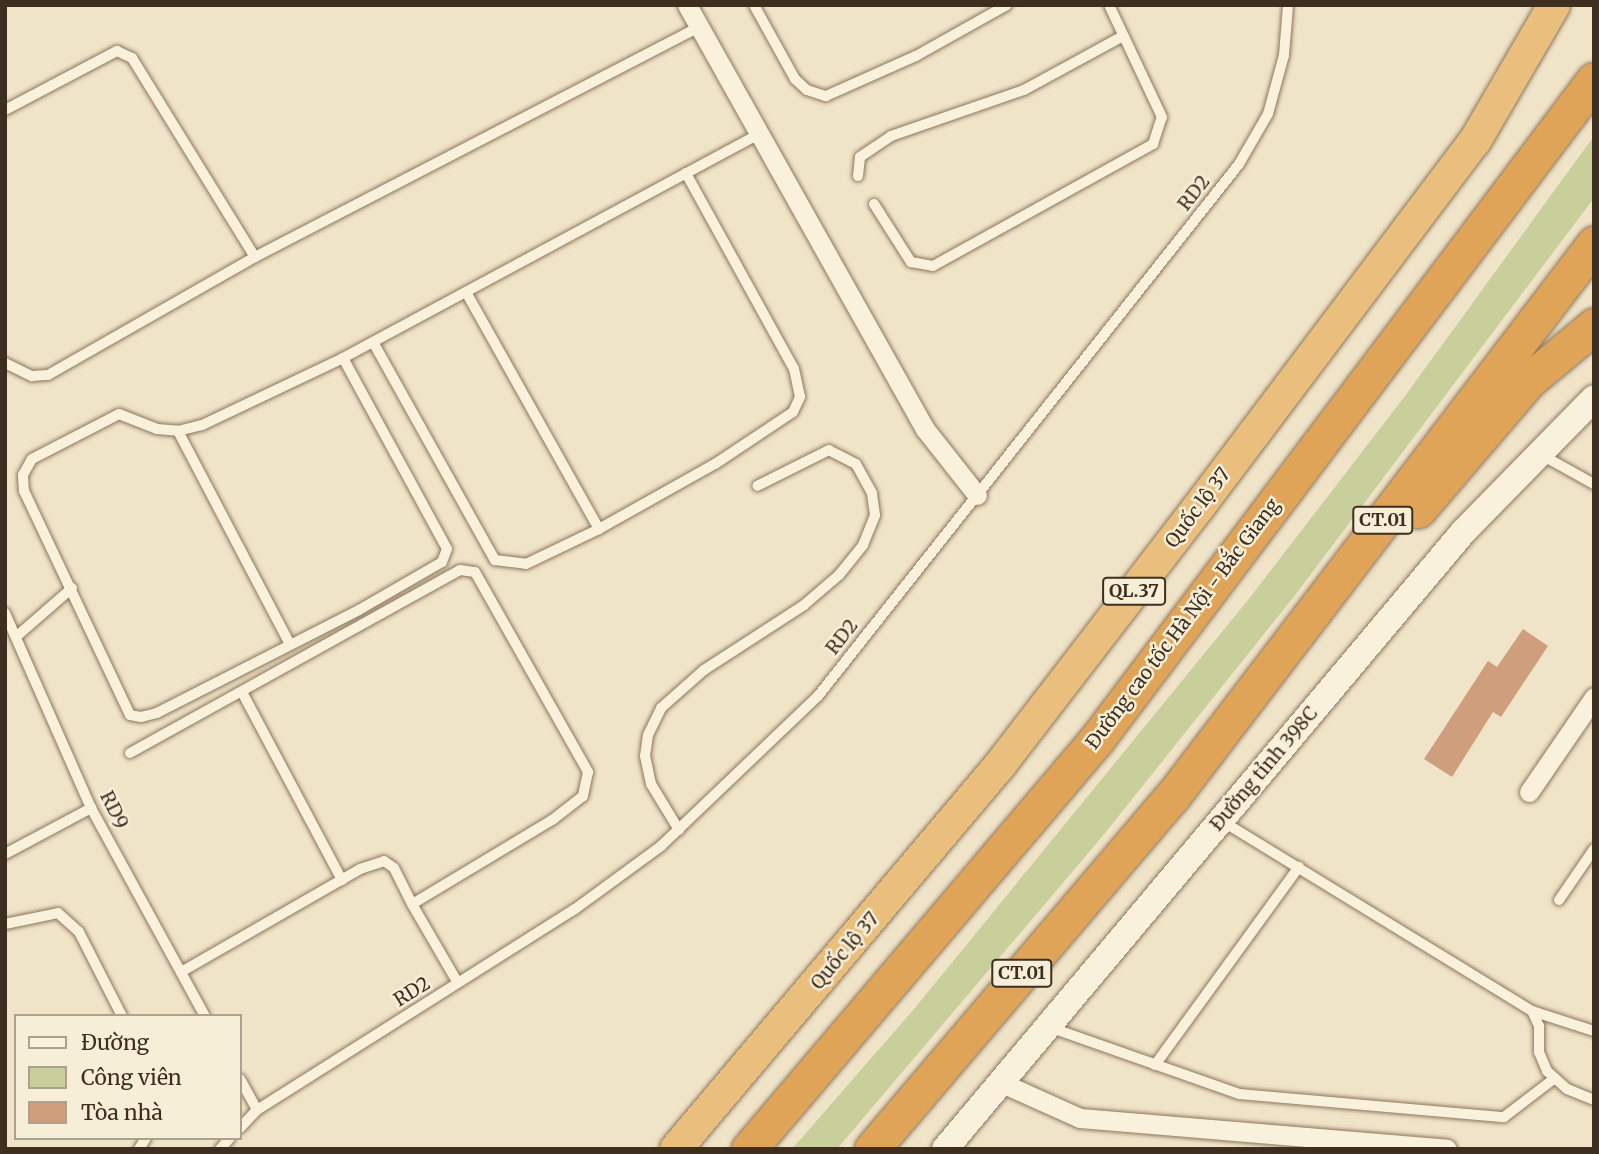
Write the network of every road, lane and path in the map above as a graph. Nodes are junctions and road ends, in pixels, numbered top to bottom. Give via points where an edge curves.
1 (687, 5) edge
2 (754, 5) edge
3 (1007, 5) edge
4 (1109, 5) edge
5 (1288, 5) edge
6 (1554, 5) edge
7 (699, 27) junction
8 (1123, 36) junction
9 (1594, 80) edge
10 (5, 110) edge
11 (759, 134) junction
12 (686, 173) junction
13 (858, 176) dead end
14 (874, 204) dead end
15 (1594, 244) edge
16 (255, 257) junction
17 (466, 292) junction
18 (1594, 326) edge
19 (373, 342) junction
20 (343, 358) junction
21 (5, 363) edge
22 (1594, 398) edge
23 (178, 431) junction
24 (1539, 454) junction
25 (1594, 484) edge
26 (757, 486) dead end
27 (977, 495) junction
28 (599, 529) junction
29 (72, 588) junction
30 (5, 613) edge
31 (17, 636) junction
32 (289, 642) junction
33 (242, 692) junction
34 (1594, 697) edge
35 (130, 753) dead end
36 (1529, 792) dead end
37 (1172, 797) junction
38 (91, 808) junction
39 (1222, 821) junction
40 (680, 830) junction
41 (1594, 849) edge
42 (5, 854) edge
43 (1298, 867) junction
44 (342, 880) junction
45 (1559, 900) dead end
46 (412, 904) junction
47 (5, 924) edge
48 (181, 972) junction
49 (458, 983) junction
50 (1532, 1011) junction
51 (121, 1014) edge
52 (204, 1014) edge
53 (1049, 1027) junction
54 (1594, 1031) edge
55 (1155, 1065) junction
56 (1555, 1079) junction
57 (242, 1083) edge
58 (1002, 1083) junction
59 (1594, 1100) edge
60 (257, 1110) junction
61 (242, 1126) edge
62 (676, 1149) edge
63 (749, 1149) edge
64 (872, 1149) edge
65 (946, 1149) edge
66 (1447, 1149) edge

1 - 7 street
2 - 3 lane via 795,79 807,90 826,96 916,56
4 - 8 lane
5 - 27 lane, RD2 via 1284,55 1268,114 1240,164
6 - 62 highway, Quốc lộ 37 / QL.37 via 1475,141 1198,508 1000,765
7 - 11 street
7 - 16 lane
8 - 13 lane via 1024,90 891,136 860,157
8 - 14 lane via 1162,117 1153,144 1133,159 933,266 911,262
9 - 63 highway, Đường cao tốc Hà Nội - Bắc Giang via 1097,739
10 - 16 lane via 117,51 132,58
11 - 12 lane
11 - 27 street via 925,429
12 - 17 lane
12 - 28 lane via 794,369 800,397 793,412 715,464
15 - 37 highway, CT.01
16 - 21 lane via 48,375 32,376
17 - 19 lane
17 - 28 lane
18 - 37 highway via 1530,380
19 - 20 lane
19 - 28 lane via 495,560 526,564
20 - 23 lane via 202,425
20 - 32 lane via 447,549 442,562 421,576
22 - 24 main road, Đường tỉnh 398C
23 - 29 lane via 158,429 118,414 32,458 23,475 24,491
23 - 32 lane
24 - 25 lane
24 - 39 main road, Đường tỉnh 398C via 1463,531
26 - 40 lane via 829,450 856,464 872,493 875,515 863,545 839,575 804,605 704,670 661,708 648,735 645,756 651,784
27 - 40 lane, RD2 via 818,696
29 - 31 lane
29 - 32 lane via 130,715 141,717
30 - 31 lane, RD9
31 - 38 lane, RD9
33 - 35 lane
33 - 44 lane
33 - 46 lane via 460,570 468,568 478,575 588,772 586,784 583,796 552,820
34 - 36 street
37 - 64 highway, CT.01
38 - 42 lane
38 - 48 lane, RD9
39 - 43 lane
39 - 53 main road, Đường tỉnh 398C
40 - 49 lane, RD2 via 575,909
41 - 45 lane
43 - 50 lane
43 - 55 lane
44 - 46 lane via 384,861 394,868
44 - 48 lane
46 - 49 lane
47 - 51 lane via 58,913 79,932
48 - 52 lane, RD9
49 - 60 lane, RD2
50 - 54 lane
50 - 56 lane via 1539,1026 1539,1052
53 - 55 lane
53 - 58 main road, Đường tỉnh 398C
55 - 56 lane via 1239,1094 1504,1117
56 - 59 lane
57 - 60 lane
58 - 65 main road, Đường tỉnh 398C
58 - 66 street via 1080,1118
60 - 61 lane, RD2

